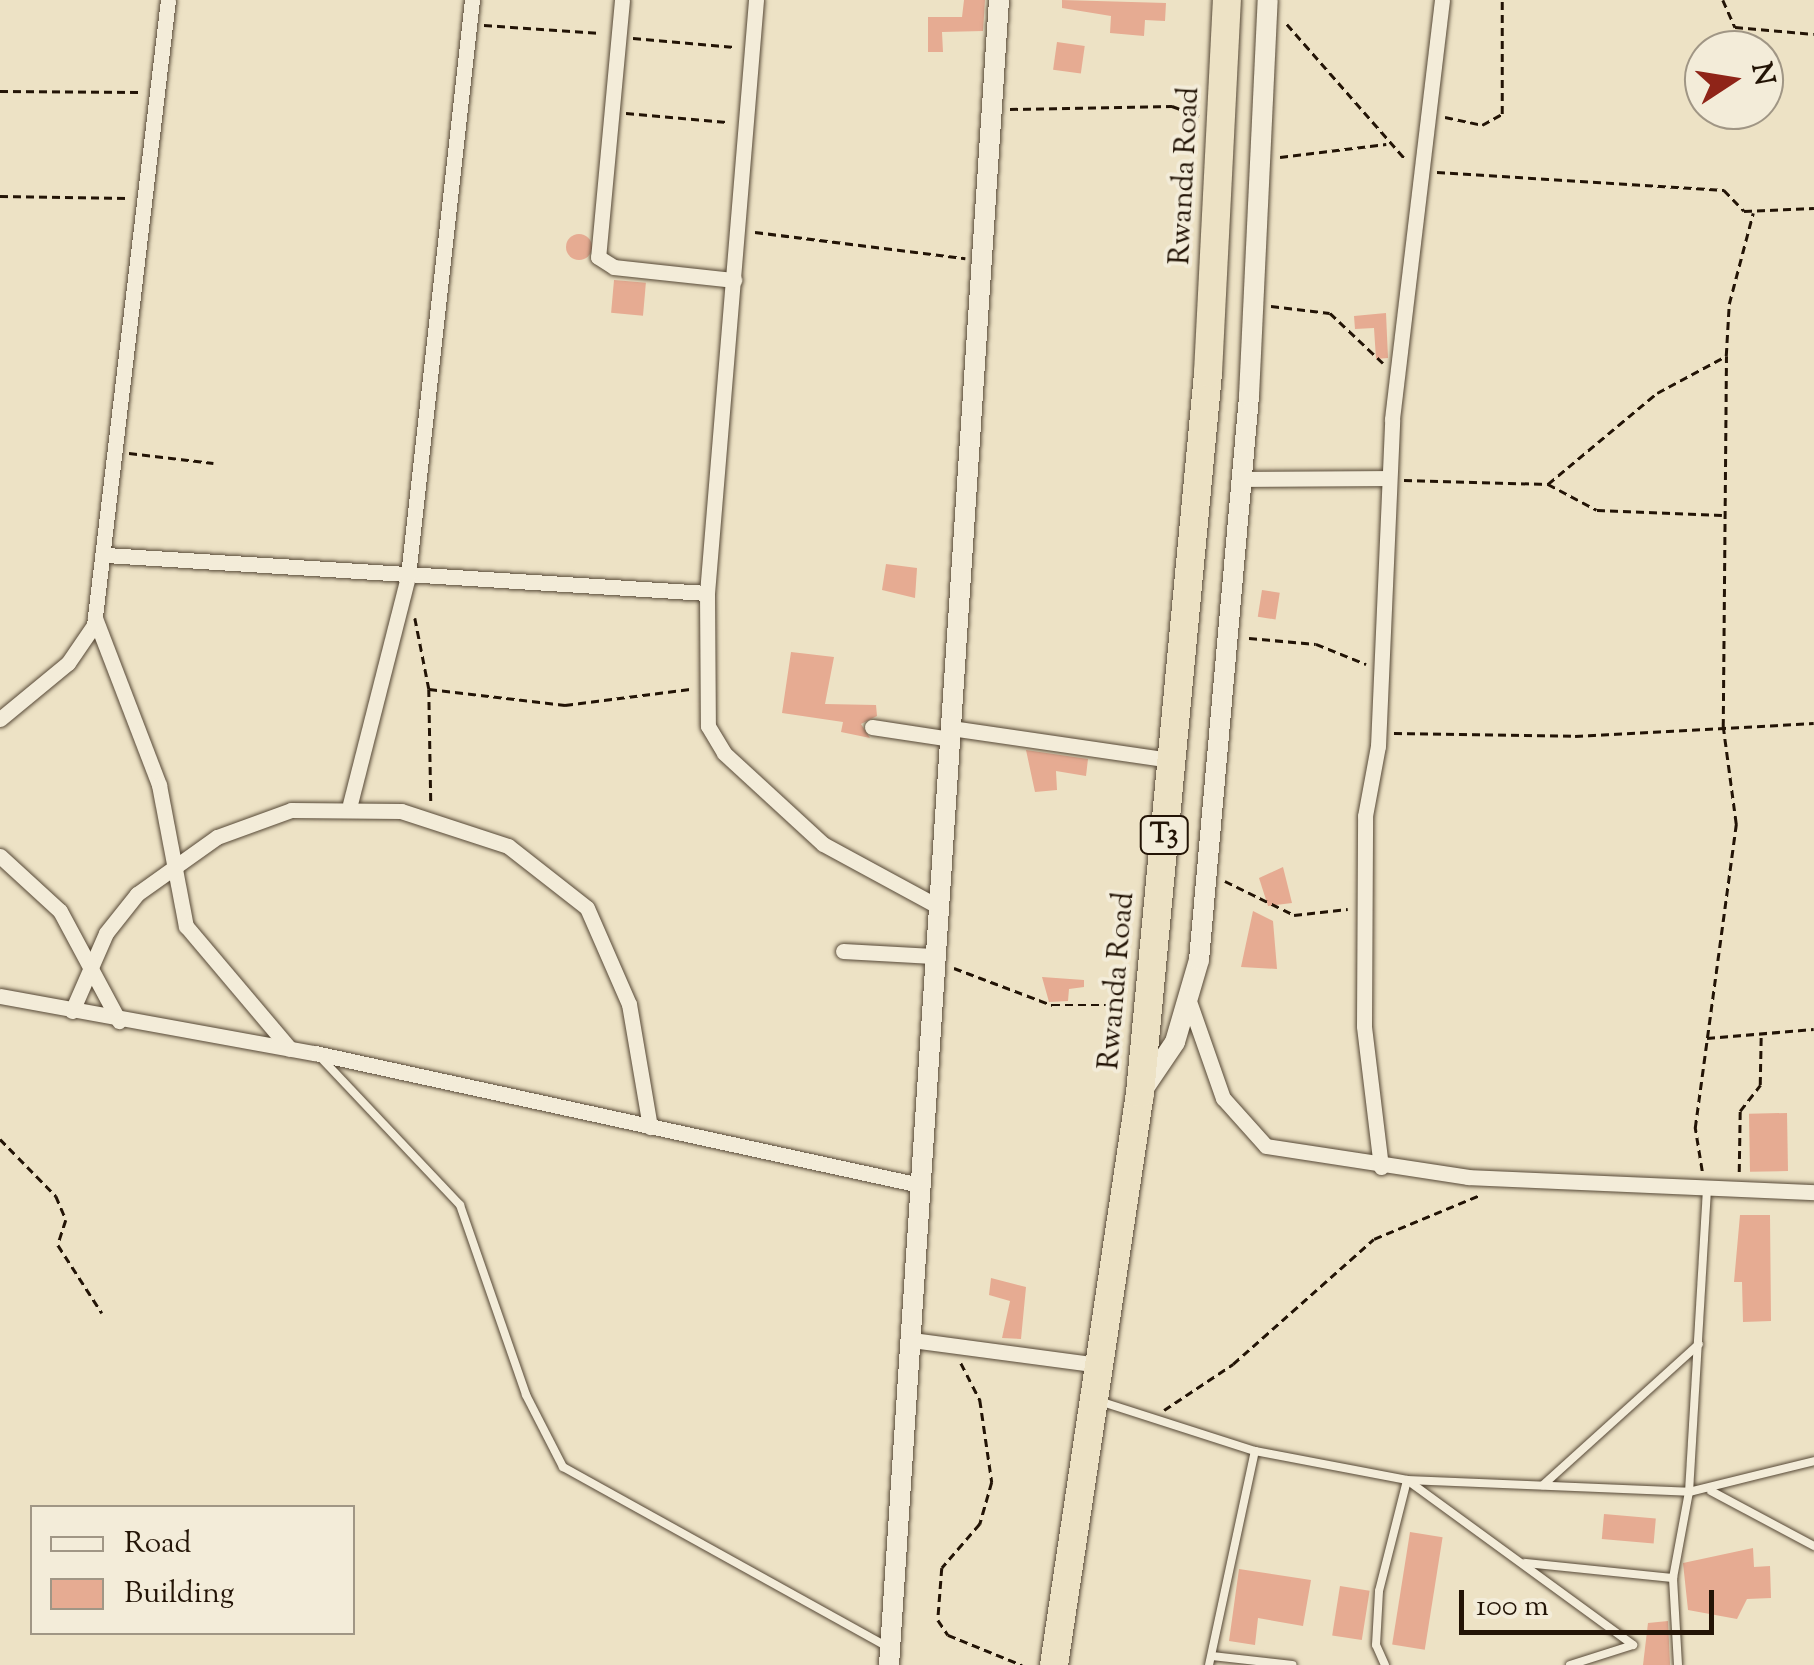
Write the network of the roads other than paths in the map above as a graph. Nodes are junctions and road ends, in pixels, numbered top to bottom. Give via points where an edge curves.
1 (168, 0) edge
2 (472, 0) edge
3 (622, 0) edge
4 (756, 0) edge
5 (999, 0) edge
6 (1227, 0) edge
7 (1442, 0) edge
8 (1268, 4) edge
9 (734, 275) junction
10 (1388, 478) junction
11 (1242, 479) junction
12 (106, 555) junction
13 (408, 576) junction
14 (708, 594) junction
15 (95, 618) junction
16 (0, 719) edge
17 (872, 727) dead end
18 (951, 734) junction
19 (1170, 760) junction
20 (350, 804) junction
21 (0, 856) edge
22 (170, 868) junction
23 (936, 906) junction
24 (844, 950) dead end
25 (933, 959) junction
26 (88, 974) junction
27 (0, 996) edge
28 (1190, 1004) junction
29 (72, 1011) junction
30 (119, 1021) junction
31 (290, 1049) junction
32 (315, 1053) junction
33 (1140, 1093) junction
34 (650, 1127) junction
35 (1381, 1167) junction
36 (920, 1185) junction
37 (1707, 1192) junction
38 (1814, 1192) edge
39 (912, 1340) junction
40 (1699, 1344) junction
41 (1100, 1366) junction
42 (1094, 1400) junction
43 (1255, 1451) junction
44 (1814, 1460) edge
45 (1407, 1480) junction
46 (1542, 1486) junction
47 (1711, 1491) junction
48 (1689, 1492) junction
49 (1814, 1546) edge
50 (1525, 1564) junction
51 (1673, 1578) junction
52 (890, 1657) edge
53 (1211, 1660) edge
54 (1054, 1665) edge
55 (1292, 1665) edge
56 (1385, 1665) edge
57 (1570, 1665) edge
58 (1678, 1665) edge

1 - 12 street via 140,198
2 - 13 street
3 - 9 street via 602,264
4 - 9 street
5 - 18 street
6 - 19 highway, Rwanda Road / T3 via 1222,134
7 - 10 street
8 - 11 street
9 - 14 street
10 - 11 street
10 - 35 street via 1364,905 1364,1026
11 - 28 street
12 - 13 street
12 - 15 street
13 - 14 street
13 - 20 street
14 - 23 street via 705,686 714,739 823,844
15 - 16 street via 68,663
15 - 22 street via 159,785
17 - 18 street
18 - 19 street
18 - 23 street
19 - 33 highway, Rwanda Road / T3
20 - 22 street via 257,819
20 - 34 street via 433,820 508,846 587,908 629,1004
21 - 26 street via 60,911
22 - 26 street via 126,907
22 - 31 street via 186,926
23 - 25 street
24 - 25 street
25 - 36 street
26 - 29 street
26 - 30 street
27 - 29 street
28 - 33 street
28 - 35 street via 1209,1069 1242,1126 1266,1146
29 - 30 street
30 - 31 street
31 - 32 street
32 - 34 street
32 - 52 lane via 460,1205 526,1395 564,1467
33 - 41 highway, Rwanda Road / T3
34 - 36 street
35 - 37 street
36 - 39 street
37 - 38 street
37 - 40 lane
39 - 41 street
39 - 52 street
40 - 46 lane
40 - 48 lane
41 - 42 highway, Rwanda Road / T3
42 - 43 lane
42 - 54 highway, Rwanda Road / T3
43 - 45 lane
43 - 53 lane
44 - 47 lane
45 - 46 lane
45 - 50 lane
45 - 56 lane via 1378,1592 1376,1645
46 - 48 lane
47 - 48 lane
47 - 49 lane
48 - 51 lane
50 - 51 lane
50 - 57 lane via 1632,1645
51 - 58 lane
53 - 55 lane

